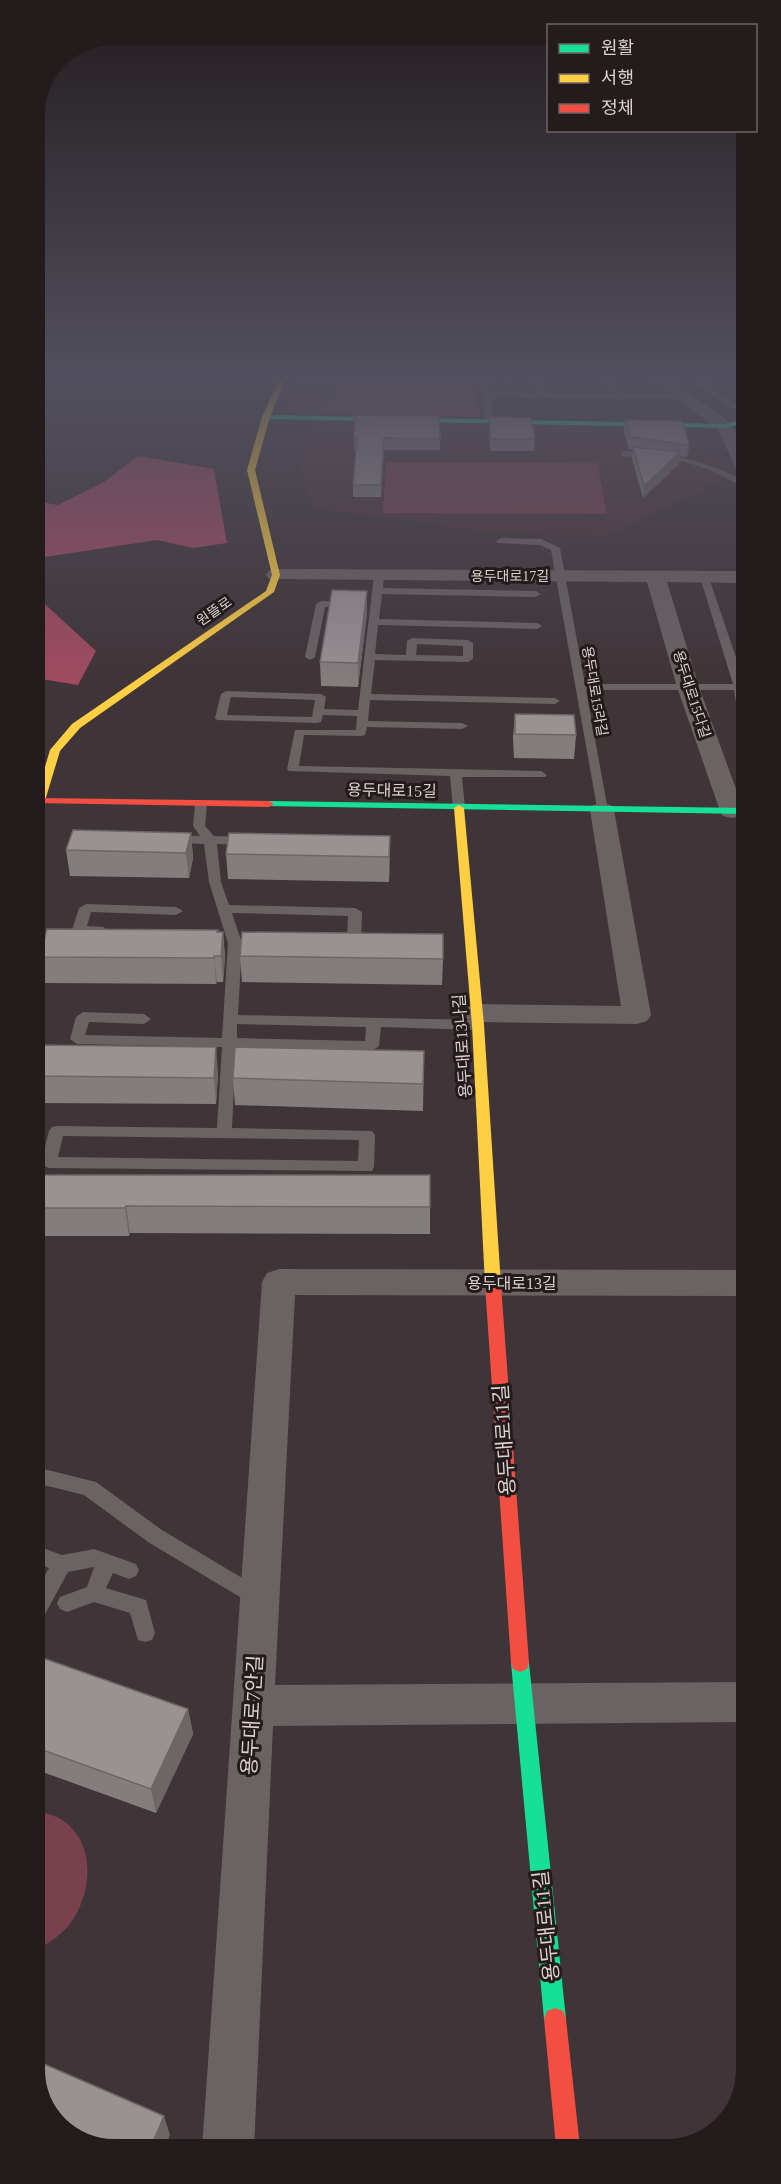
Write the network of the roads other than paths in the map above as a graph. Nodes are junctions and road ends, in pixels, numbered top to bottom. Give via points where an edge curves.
1 (254, 482) edge
2 (501, 541) dead end
3 (276, 575) junction
4 (560, 576) junction
5 (655, 576) junction
6 (705, 577) junction
7 (736, 577) edge
8 (378, 583) junction
9 (536, 594) dead end
10 (375, 605) junction
11 (374, 621) junction
12 (537, 626) dead end
13 (310, 657) dead end
14 (370, 657) junction
15 (411, 658) junction
16 (736, 669) edge
17 (580, 687) junction
18 (688, 687) junction
19 (736, 687) edge
20 (365, 697) junction
21 (555, 701) dead end
22 (318, 712) junction
23 (363, 718) junction
24 (462, 726) dead end
25 (456, 773) junction
26 (541, 775) dead end
27 (45, 784) edge
28 (201, 804) junction
29 (736, 806) edge
30 (45, 808) edge
31 (459, 808) junction
32 (602, 810) junction
33 (736, 811) edge
34 (164, 839) edge
35 (210, 840) junction
36 (259, 841) edge
37 (224, 909) junction
38 (176, 911) dead end
39 (114, 931) edge
40 (330, 945) edge
41 (144, 1019) dead end
42 (231, 1019) junction
43 (478, 1019) junction
44 (374, 1023) junction
45 (229, 1042) junction
46 (224, 1133) junction
47 (279, 1282) joint
48 (493, 1283) junction
49 (736, 1283) edge
50 (45, 1477) edge
51 (45, 1558) edge
52 (108, 1562) junction
53 (62, 1564) junction
54 (129, 1570) dead end
55 (94, 1593) junction
56 (45, 1595) edge
57 (259, 1598) junction
58 (66, 1603) dead end
59 (146, 1633) dead end
60 (736, 1702) edge
61 (523, 1705) junction
62 (253, 1706) junction
63 (229, 2139) edge
64 (567, 2139) edge

1 - 3 street
2 - 4 lane, 용두대로15라길 via 541,542 555,548
3 - 8 street, 용두대로17길
3 - 27 street, 원뜰로 via 270,592 76,726 55,750
4 - 5 street, 용두대로17길
4 - 8 street, 용두대로17길
4 - 17 lane, 용두대로15라길
5 - 6 street, 용두대로17길
5 - 18 street, 용두대로15다길
6 - 7 street, 용두대로17길
6 - 16 lane
8 - 9 lane
8 - 10 lane
10 - 11 lane
10 - 13 lane via 321,604
11 - 12 lane
11 - 14 lane
14 - 15 lane
14 - 20 lane
15 - 15 lane via 468,659 468,643 412,641
17 - 18 lane
17 - 32 lane, 용두대로15라길
18 - 19 lane
18 - 29 street, 용두대로15다길
20 - 21 lane
20 - 23 lane
22 - 22 lane via 321,697 226,694 221,718 317,720
22 - 23 lane
23 - 24 lane
23 - 25 lane via 361,733 299,732 293,769
25 - 26 lane
25 - 31 lane
28 - 30 street, 용두대로15길
28 - 31 street, 용두대로15길
28 - 35 lane via 199,826
31 - 32 street, 용두대로15길
31 - 43 street, 용두대로13나길
32 - 33 street, 용두대로15길
32 - 43 street via 637,1015
34 - 35 lane
35 - 36 lane
35 - 37 lane via 215,882
37 - 40 lane via 355,912 354,946
37 - 42 lane via 234,938
38 - 39 lane via 86,908 79,930
41 - 45 lane via 83,1017 77,1039
42 - 44 lane
42 - 45 lane
43 - 44 lane
43 - 48 street, 용두대로13나길
44 - 45 lane via 372,1046
45 - 46 lane
46 - 46 lane via 367,1136 366,1167 49,1162 57,1131
47 - 48 street, 용두대로13길
47 - 57 street, 용두대로7안길
48 - 49 street, 용두대로13길
48 - 61 street, 용두대로11길
50 - 57 lane via 89,1488 155,1536
51 - 53 lane
52 - 53 lane via 94,1558
52 - 54 lane
52 - 55 lane
53 - 56 lane
55 - 58 lane
55 - 59 lane via 139,1607
57 - 62 street, 용두대로7안길
60 - 61 street
61 - 62 street
61 - 64 street, 용두대로11길
62 - 63 street, 용두대로7안길

